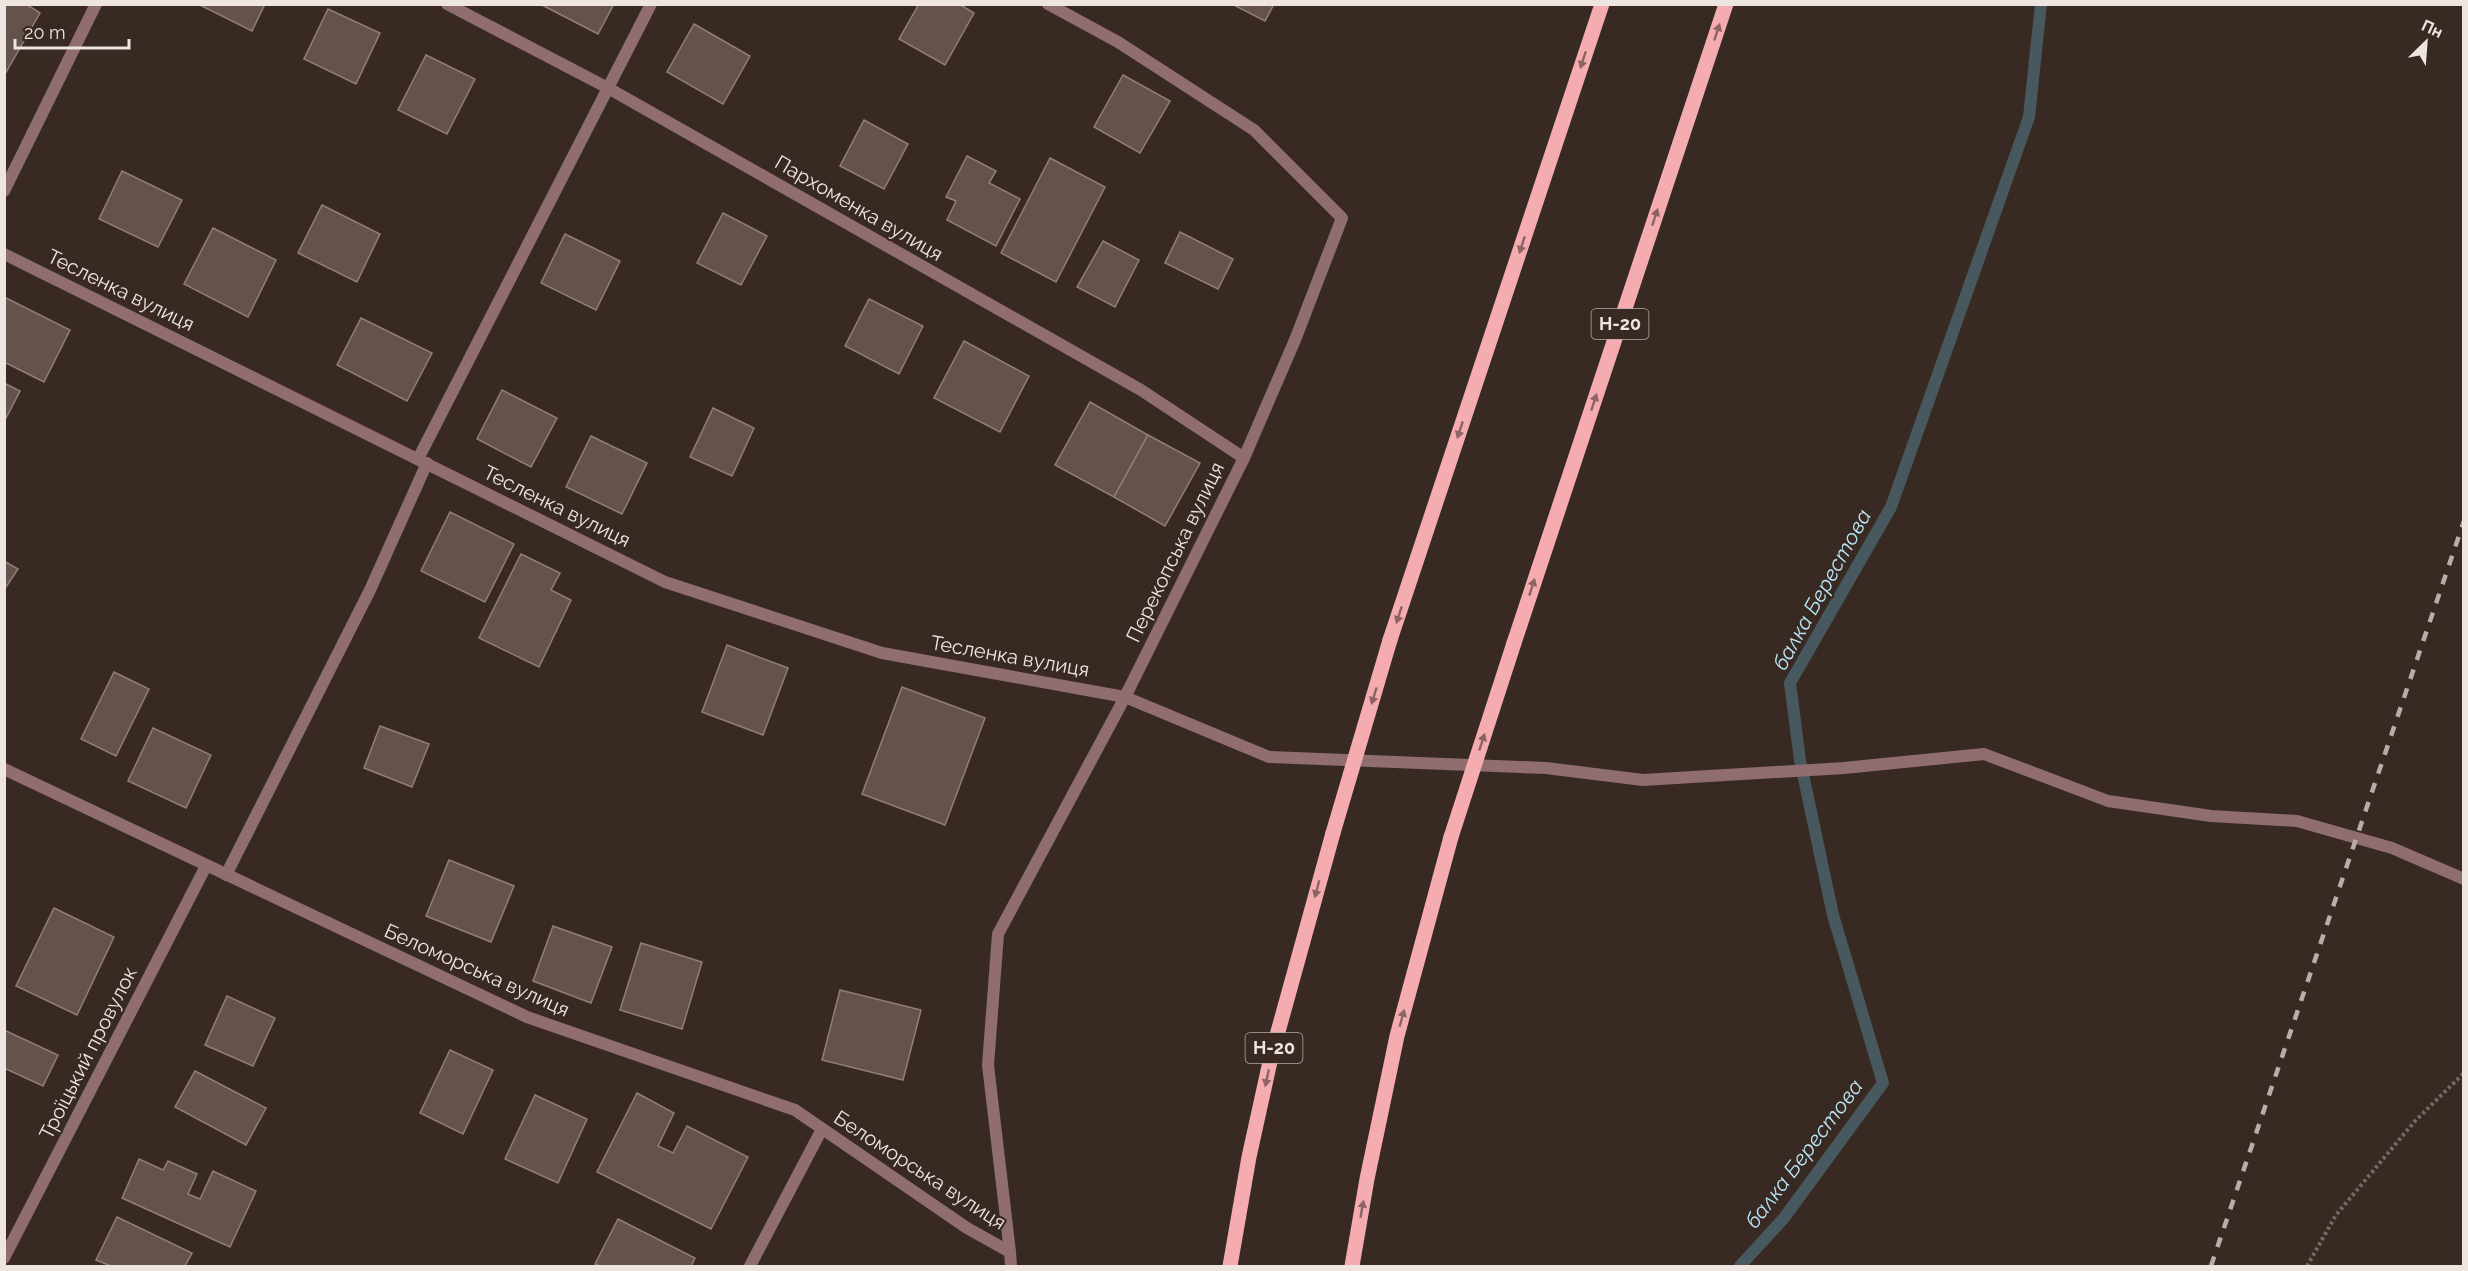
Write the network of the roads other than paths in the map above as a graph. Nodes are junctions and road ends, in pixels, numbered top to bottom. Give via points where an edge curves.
1 (96, 4) edge
2 (447, 4) edge
3 (651, 4) edge
4 (1048, 4) edge
5 (1602, 4) edge
6 (1726, 4) edge
7 (608, 88) junction
8 (4, 190) edge
9 (4, 254) edge
10 (1244, 458) junction
11 (423, 461) junction
12 (1125, 697) junction
13 (4, 769) edge
14 (206, 866) junction
15 (226, 875) junction
16 (2463, 879) edge
17 (822, 1129) junction
18 (1010, 1252) junction
19 (4, 1258) edge
20 (750, 1266) edge
21 (1011, 1266) edge
22 (1230, 1266) edge
23 (1352, 1266) edge

1 - 8 street
2 - 7 street, Пархоменка вулиця
3 - 7 street
4 - 10 street, Перекопська вулиця via 1118,42 1254,130 1342,218
5 -> 22 main road, Н-20, bridge via 1390,640 1333,833 1271,1057
23 -> 6 main road, Н-20, bridge via 1397,1036 1451,837
7 - 10 street, Пархоменка вулиця via 1141,390
7 - 11 street
9 - 11 street, Тесленка вулиця
10 - 12 street, Перекопська вулиця
11 - 12 street, Тесленка вулиця via 665,582 882,653
11 - 15 street via 370,590
12 - 16 street, Тесленка вулиця via 1269,757 1546,768 1643,780 1833,769 1984,754 2108,801 2211,816 2297,821 2392,848
12 - 18 street, Перекопська вулиця via 998,934 988,1065
13 - 14 street, Беломорська вулиця
14 - 15 street, Беломорська вулиця
14 - 19 street, Троїцький провулок
15 - 17 street, Беломорська вулиця via 527,1017 795,1110
17 - 18 street, Беломорська вулиця via 967,1228
17 - 20 street
18 - 21 street, Беломорська вулиця

